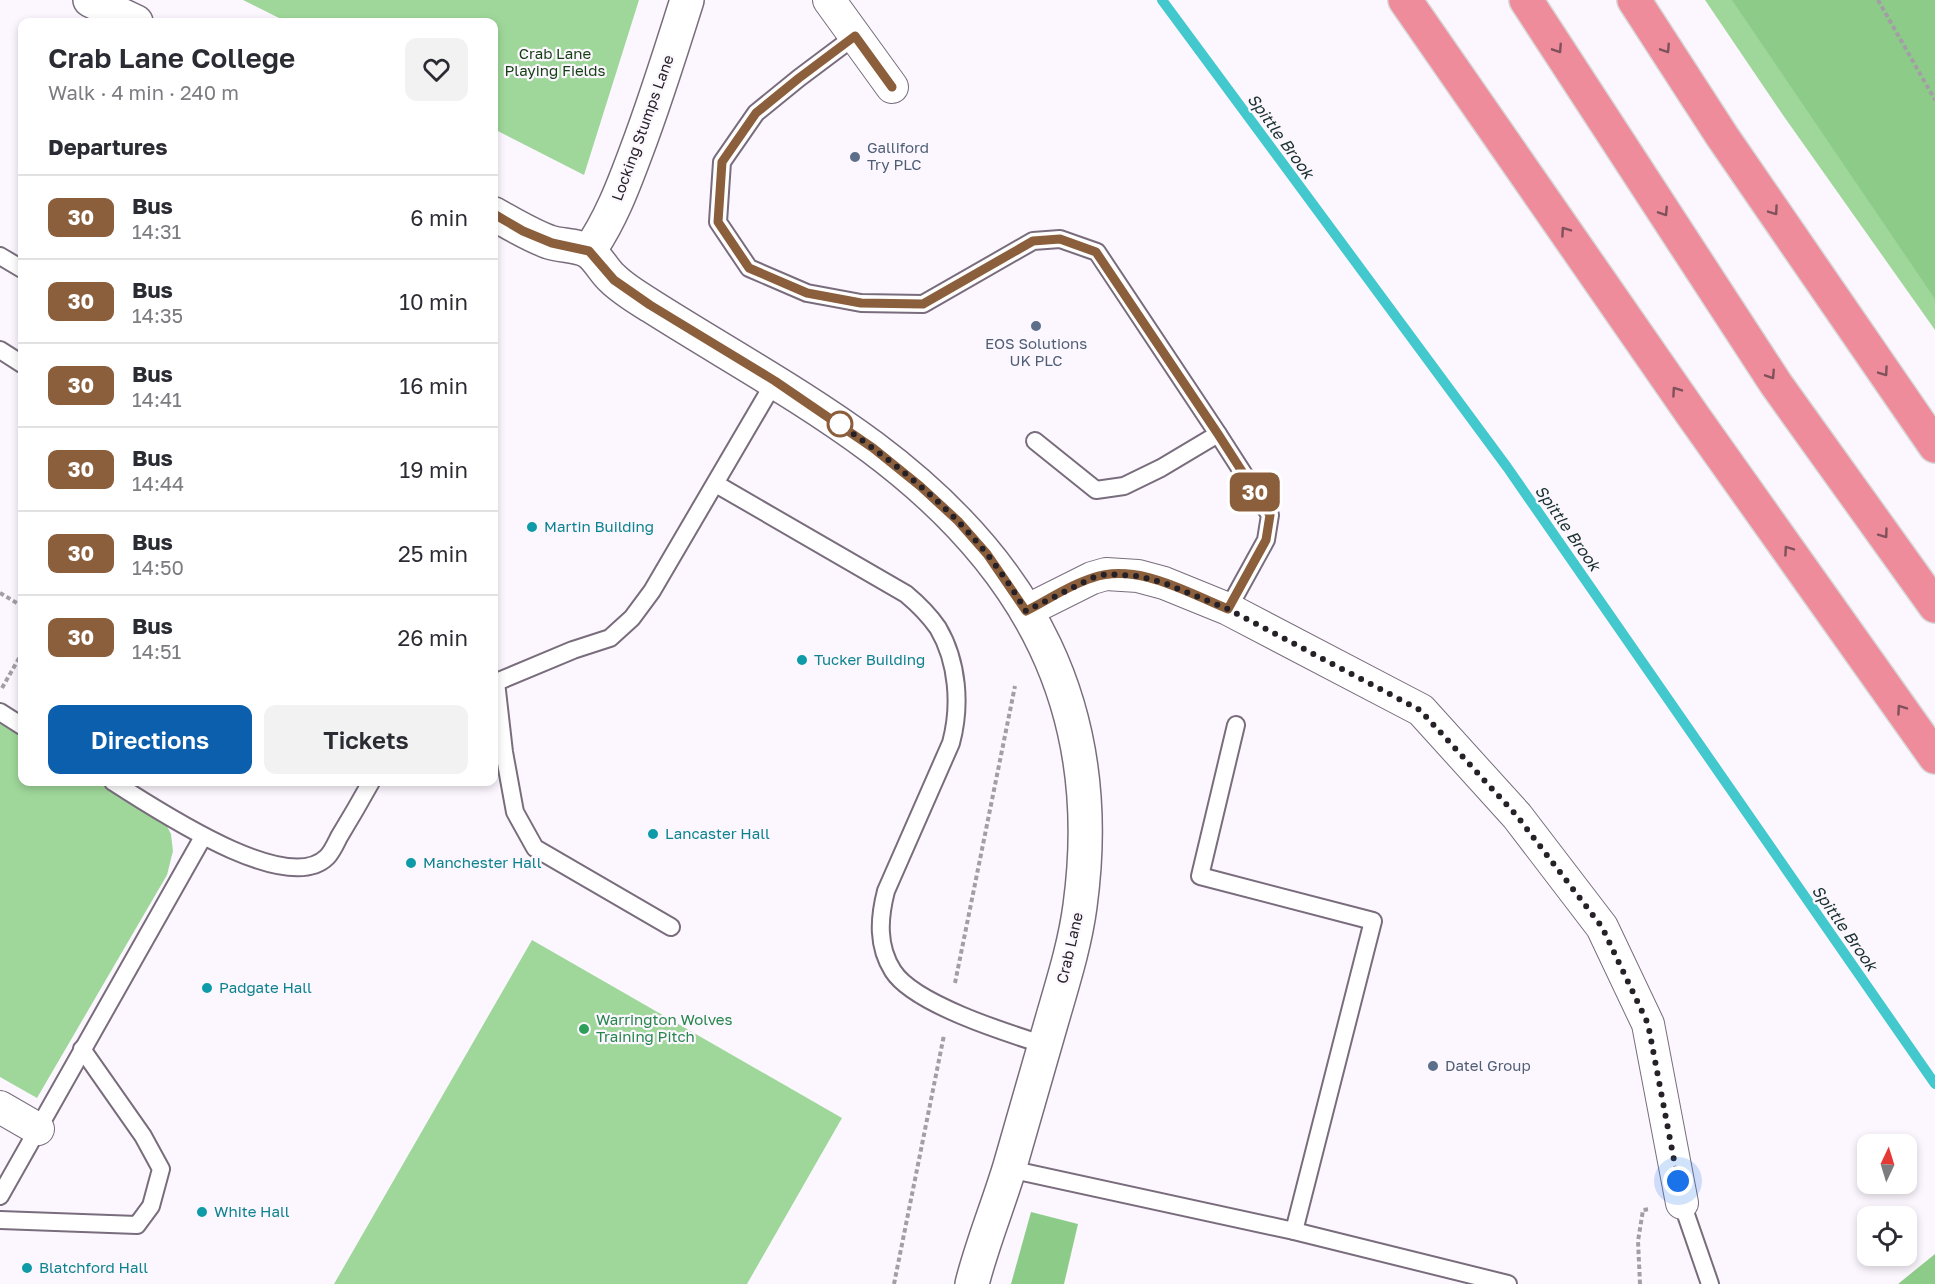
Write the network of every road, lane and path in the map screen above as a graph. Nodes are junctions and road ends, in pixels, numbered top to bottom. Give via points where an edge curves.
1 (90, 0) edge
2 (687, 0) edge
3 (829, 0) edge
4 (1405, 0) edge
5 (1526, 0) edge
6 (1634, 0) edge
7 (1878, 0) edge
8 (128, 18) edge
9 (855, 36) junction
10 (892, 87) dead end
11 (1935, 100) edge
12 (498, 216) edge
13 (589, 251) junction
14 (0, 256) edge
15 (18, 267) edge
16 (0, 350) edge
17 (18, 361) edge
18 (775, 381) junction
19 (1218, 434) junction
20 (1035, 441) dead end
21 (1935, 446) edge
22 (716, 484) junction
23 (0, 593) edge
24 (18, 604) edge
25 (1935, 606) edge
26 (1228, 609) junction
27 (1026, 611) junction
28 (18, 660) edge
29 (498, 681) edge
30 (1015, 686) dead end
31 (0, 692) edge
32 (498, 705) edge
33 (0, 712) edge
34 (18, 723) edge
35 (1236, 725) dead end
36 (1935, 757) edge
37 (120, 786) edge
38 (369, 786) edge
39 (203, 837) junction
40 (671, 927) dead end
41 (953, 993) dead end
42 (945, 1031) dead end
43 (1044, 1045) junction
44 (82, 1049) junction
45 (0, 1107) edge
46 (38, 1129) junction
47 (1009, 1169) junction
48 (0, 1196) edge
49 (1682, 1203) junction
50 (0, 1220) edge
51 (1294, 1231) junction
52 (894, 1284) edge
53 (972, 1284) edge
54 (1508, 1284) edge
55 (1640, 1284) edge
56 (1710, 1284) edge

1 - 8 street
2 - 13 street, Locking Stumps Lane via 620,195
3 - 9 street
36 -> 4 highway
5 -> 25 highway via 1776,384
6 -> 21 highway via 1722,136
7 - 11 path
9 - 10 street
9 - 19 lane via 756,113 722,162 718,222 749,268 807,293 861,303 923,304 1033,241 1060,239 1078,245 1096,252
12 - 13 street via 552,243
13 - 18 street, Crab Lane via 614,280
14 - 15 lane
16 - 17 lane
18 - 22 lane
18 - 27 street, Crab Lane via 865,442 920,486 987,554
19 - 20 lane via 1124,486 1096,490
19 - 26 lane via 1270,515 1266,540
22 - 29 lane via 652,591 632,618 610,638
22 - 43 lane via 906,594 939,629 956,686 956,726 886,891 880,911 884,954 894,973 936,1004
23 - 24 path
26 - 27 street via 1164,583 1122,573 1092,578
26 - 49 street via 1420,710 1517,816 1602,927 1648,1024
27 - 43 street, Crab Lane via 1044,644 1071,714 1085,793 1085,872 1080,911
28 - 31 path
30 - 41 path
32 - 40 lane via 515,812 535,848
33 - 34 lane
35 - 51 lane via 1200,876 1373,921
37 - 39 lane
38 - 39 lane via 328,856 315,864 290,868 269,863
39 - 44 lane
42 - 52 path
43 - 47 street, Crab Lane
44 - 46 lane
44 - 50 lane via 143,1136 161,1169 151,1206 137,1225
45 - 46 street
46 - 48 lane
47 - 51 lane
47 - 53 street, Crab Lane
49 - 55 path via 1643,1210 1638,1241
49 - 56 lane
51 - 54 lane

